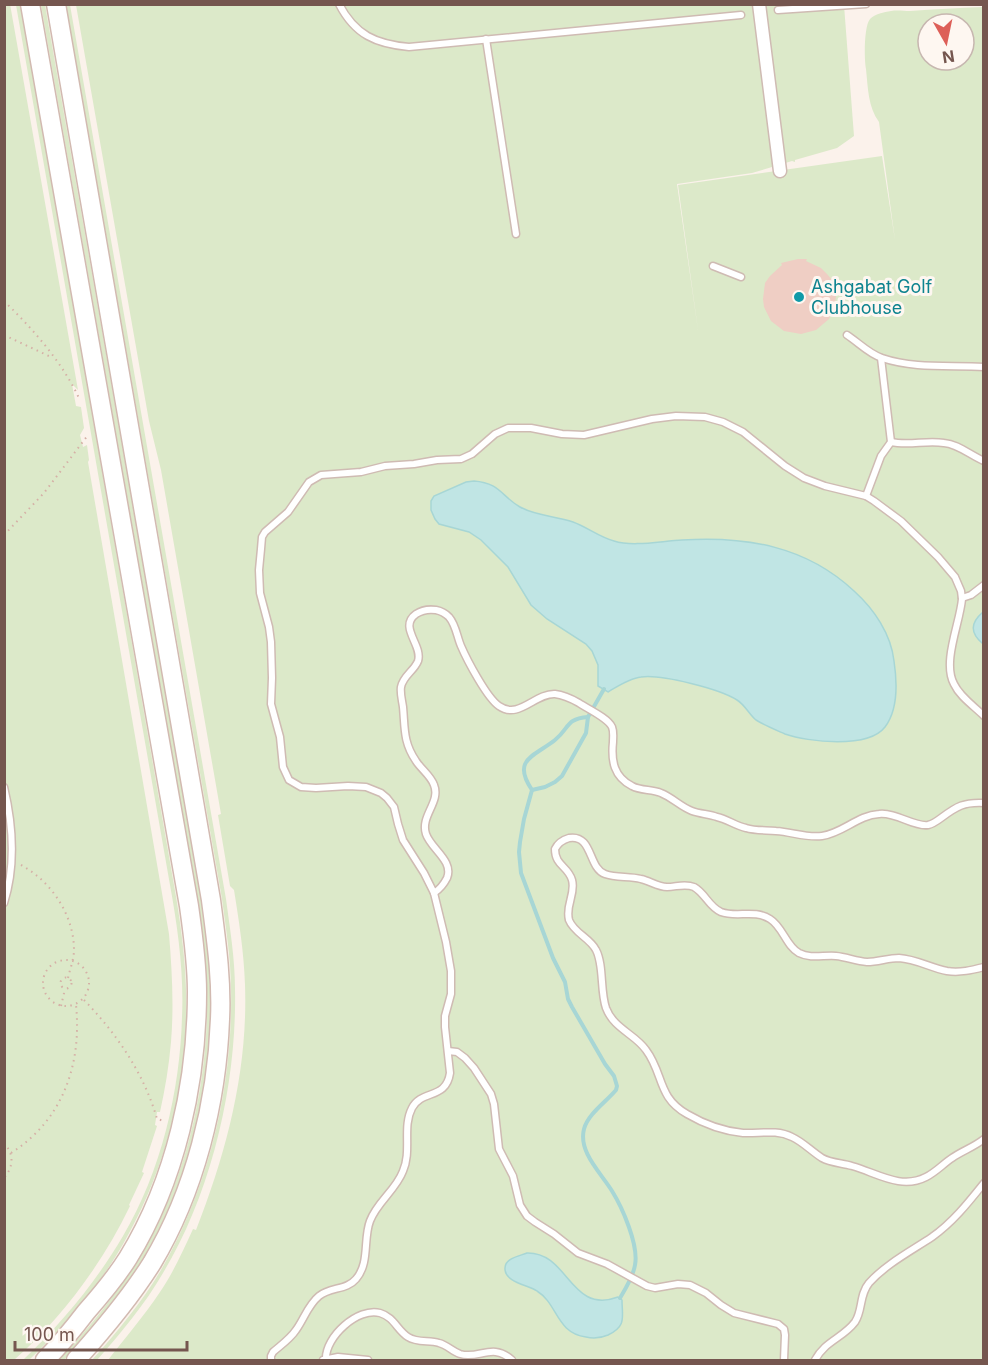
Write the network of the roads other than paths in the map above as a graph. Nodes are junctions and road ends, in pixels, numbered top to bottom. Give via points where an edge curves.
1 (30, 4) edge
2 (56, 4) edge
3 (339, 4) edge
4 (759, 4) edge
5 (866, 4) edge
6 (778, 10) dead end
7 (741, 15) dead end
8 (486, 39) junction
9 (780, 171) dead end
10 (516, 234) dead end
11 (713, 267) dead end
12 (741, 277) dead end
13 (847, 335) dead end
14 (881, 358) junction
15 (984, 367) edge
16 (891, 442) junction
17 (984, 460) edge
18 (866, 496) junction
19 (984, 585) edge
20 (962, 598) junction
21 (984, 716) edge
22 (4, 787) edge
23 (984, 803) edge
24 (434, 893) junction
25 (4, 903) edge
26 (984, 967) edge
27 (448, 1051) junction
28 (984, 1139) edge
29 (984, 1183) edge
30 (45, 1360) edge
31 (76, 1360) edge
32 (271, 1360) edge
33 (325, 1360) edge
34 (368, 1360) edge
35 (512, 1360) edge
36 (784, 1360) edge
37 (815, 1360) edge

1 - 30 street via 189,906 197,990 188,1100 156,1200 127,1259
2 - 31 street via 211,900 220,990 215,1074 189,1183 150,1265
3 - 8 lane via 365,35 390,45
4 - 9 street
5 - 6 lane
7 - 8 lane
8 - 10 lane
11 - 12 lane
13 - 14 lane
14 - 15 lane via 929,367
14 - 16 lane
16 - 17 lane via 946,443
16 - 18 lane via 881,456
18 - 20 lane via 932,550 955,577
18 - 24 lane via 804,478 753,438 714,419 698,417 652,419 584,435 508,429 461,459 321,475 309,482 288,512 264,534 260,560 260,593 271,642 271,704 285,772 291,782 301,787 356,786 387,798 394,807 403,840
19 - 20 lane
20 - 21 lane via 951,674 956,687
22 - 25 lane via 12,833 12,861
23 - 24 lane via 959,806 927,825 889,814 870,815 821,836 747,829 716,816 690,811 664,794 636,788 619,776 612,758 612,727 568,698 556,694 516,710 501,708 466,657 448,616 427,610 411,619 409,628 418,658 401,686 409,750 435,788 425,832 447,864 448,872
24 - 27 lane via 451,971 445,1016
26 - 28 lane via 955,972 905,959 868,962 805,955 796,951 778,926 765,916 721,912 690,886 661,886 639,878 602,873 578,839 562,841 555,849 556,860 573,883 569,919 596,950 609,1015 646,1050 666,1095 681,1110 726,1131 789,1135 827,1160 902,1182 929,1175
27 - 32 lane via 447,1085 417,1101 411,1110 404,1170 372,1218 360,1274 351,1283 321,1294
27 - 36 lane via 459,1053 469,1062 491,1094 498,1146 513,1176 519,1201 535,1222 578,1253 647,1286 690,1285 734,1313 778,1324 784,1329
29 - 37 lane via 945,1226 870,1282 863,1292 855,1322 827,1344
33 - 34 lane
33 - 35 lane via 339,1330 355,1318 377,1312 389,1317 412,1339 440,1343 464,1355 495,1352

